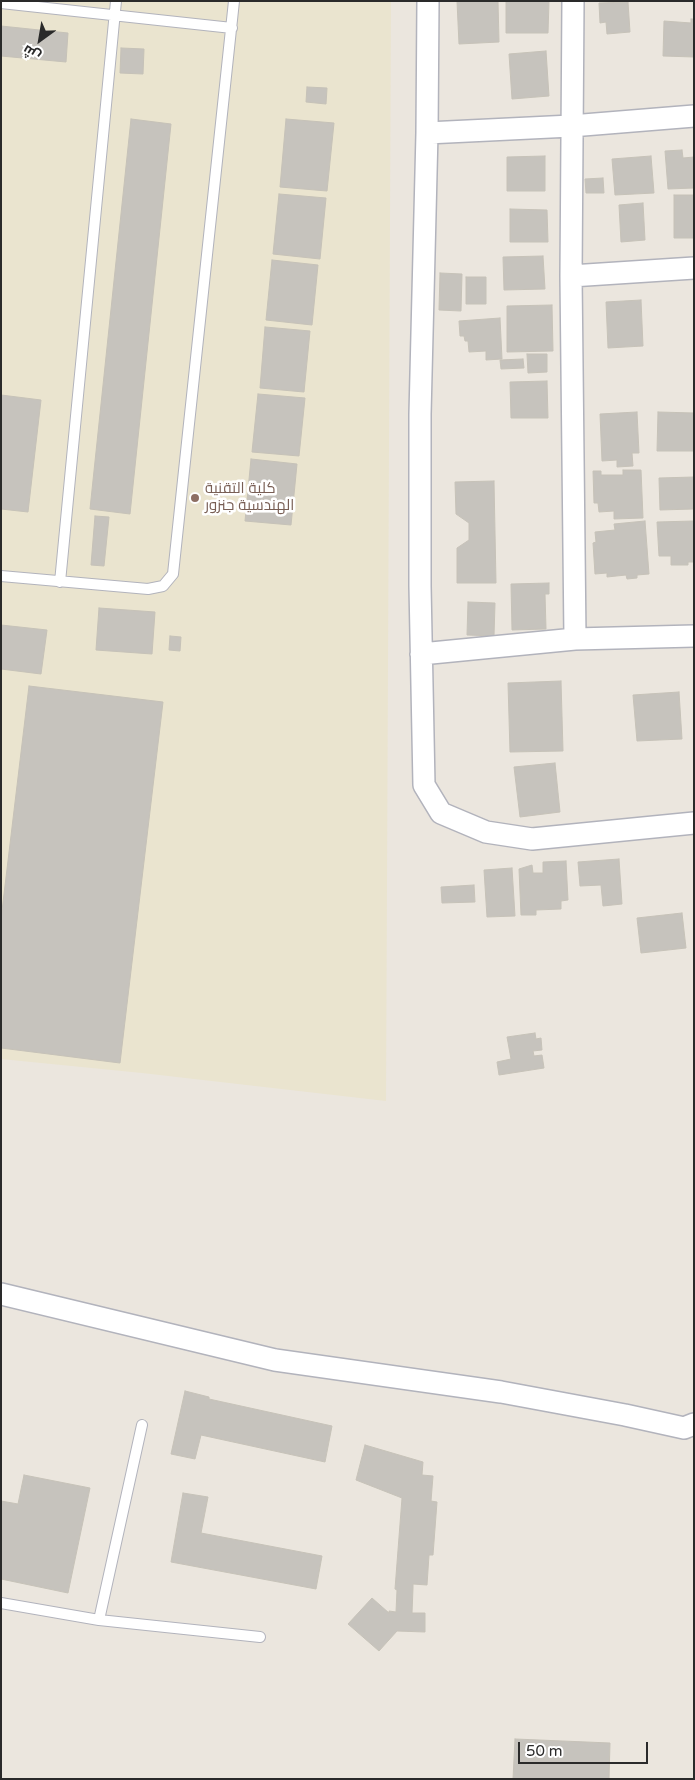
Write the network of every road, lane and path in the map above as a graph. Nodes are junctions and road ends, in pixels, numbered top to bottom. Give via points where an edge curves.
1 (116, 1) edge
2 (234, 1) edge
3 (428, 1) edge
4 (573, 1) edge
5 (1, 3) edge
6 (114, 15) junction
7 (232, 28) junction
8 (694, 116) edge
9 (571, 126) junction
10 (427, 133) junction
11 (694, 268) edge
12 (571, 276) junction
13 (1, 576) edge
14 (60, 582) junction
15 (694, 636) edge
16 (575, 639) junction
17 (421, 654) junction
18 (694, 823) edge
19 (1, 1294) edge
20 (694, 1424) edge
21 (142, 1425) dead end
22 (1, 1603) edge
23 (99, 1620) junction
24 (260, 1638) dead end

1 - 6 lane
2 - 7 lane
3 - 10 street
4 - 9 street
5 - 6 lane
6 - 7 lane
6 - 14 lane
7 - 14 lane via 173,574 163,586 155,588
8 - 9 street
9 - 10 street
9 - 12 street
10 - 17 street via 420,414
11 - 12 street
12 - 16 street
13 - 14 lane
15 - 16 street
16 - 17 street
17 - 18 street via 424,785 441,813 486,832 532,839
19 - 20 street via 275,1360 501,1392 684,1428
21 - 23 lane
22 - 23 lane
23 - 24 lane

